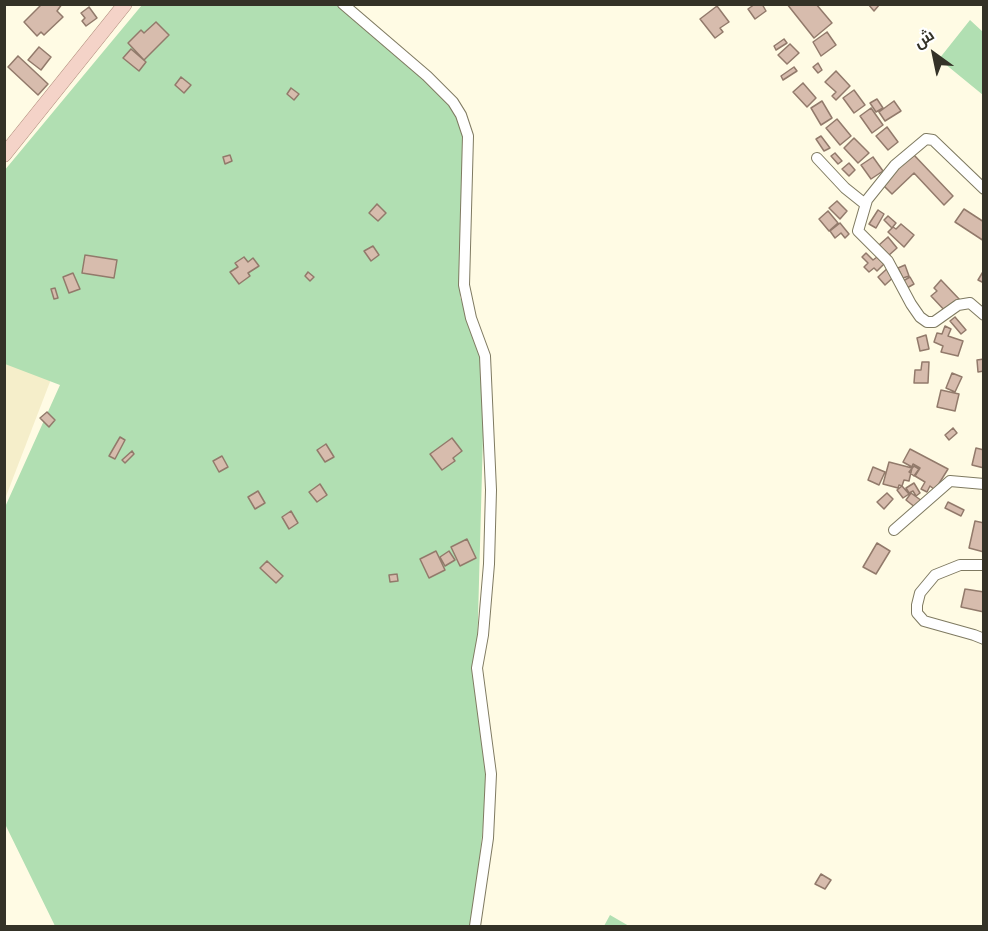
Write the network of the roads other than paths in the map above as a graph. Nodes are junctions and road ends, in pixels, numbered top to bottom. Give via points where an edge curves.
1 (125, 4) edge
2 (343, 4) edge
3 (4, 155) edge
4 (817, 158) dead end
5 (984, 189) edge
6 (865, 204) junction
7 (984, 315) edge
8 (984, 484) edge
9 (894, 530) dead end
10 (984, 565) edge
11 (984, 639) edge
12 (475, 927) edge

1 - 3 main road
2 - 12 street via 453,102 468,136 464,285 485,356 491,490 489,564 477,668 491,774 488,838
4 - 6 street
5 - 6 street via 933,140 926,139 895,165
6 - 7 street via 858,231 888,261 920,317 934,322 958,305 970,303
8 - 9 street via 950,481
10 - 11 street via 960,565 935,575 920,593 917,604 917,613 924,621

